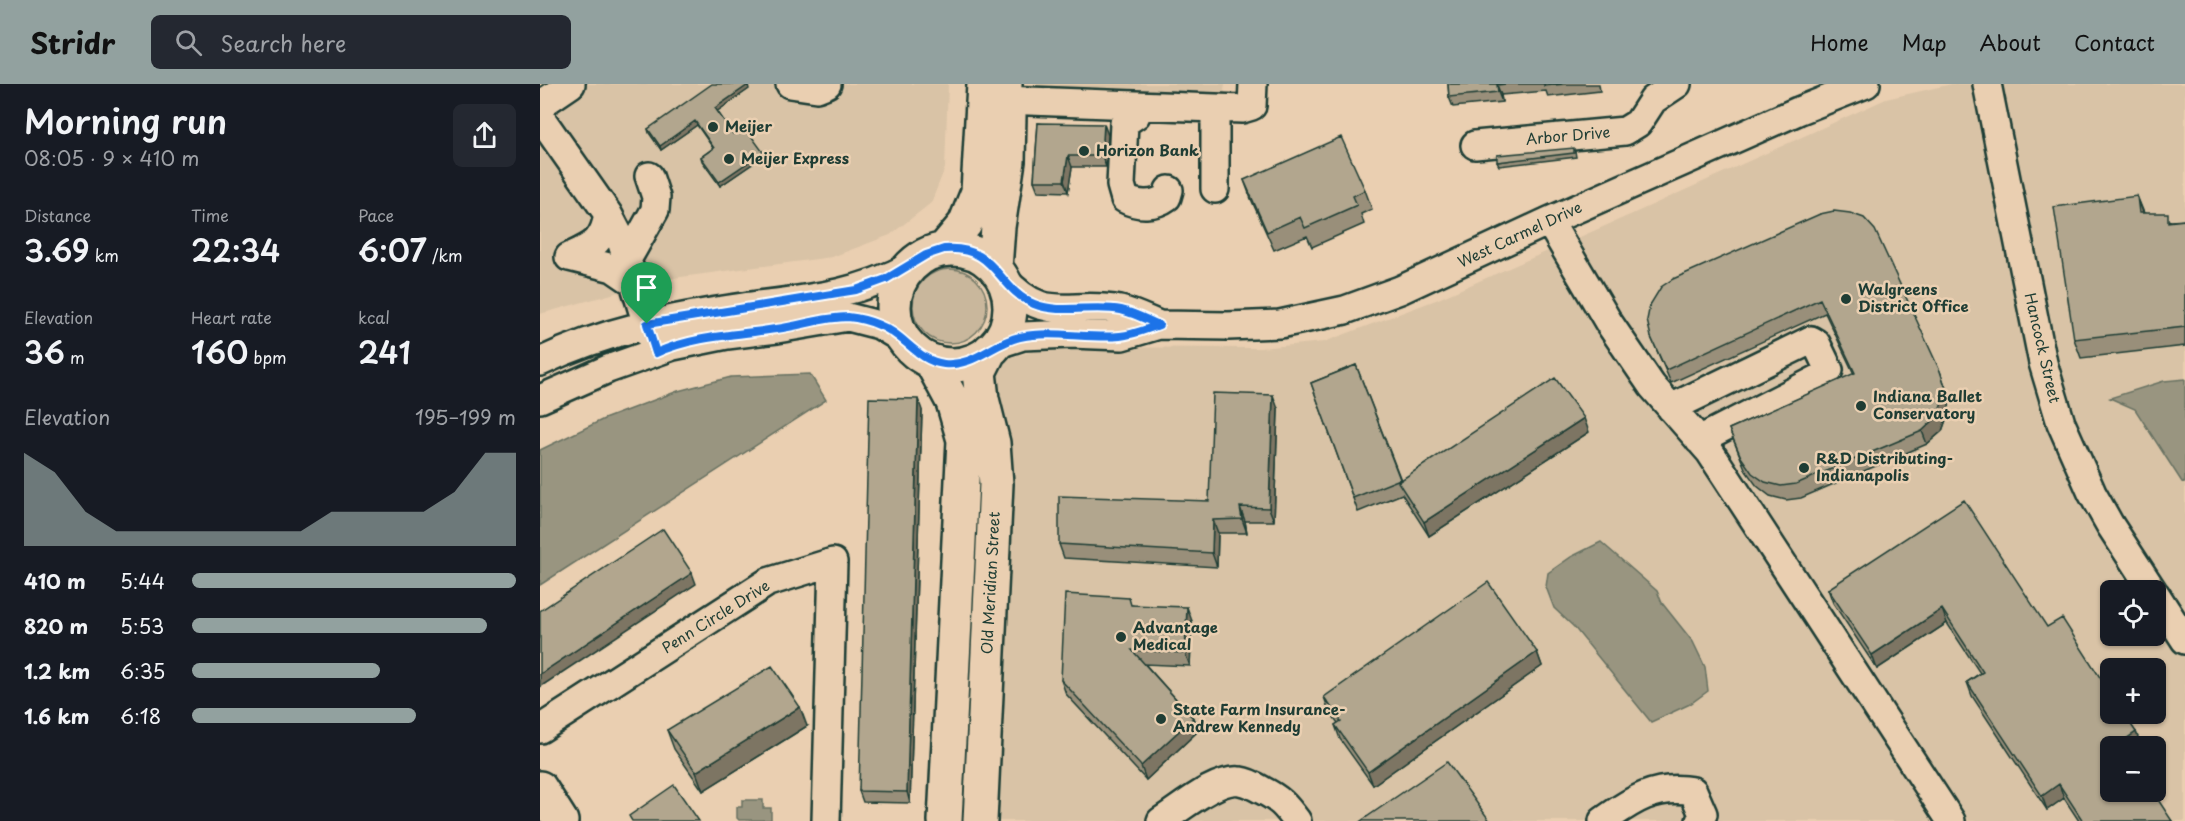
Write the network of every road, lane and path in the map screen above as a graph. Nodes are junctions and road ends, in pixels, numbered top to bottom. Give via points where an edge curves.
1 (571, 84) edge
2 (790, 84) edge
3 (827, 84) edge
4 (1677, 84) edge
5 (1866, 84) edge
6 (1987, 84) edge
7 (997, 89) edge
8 (1252, 95) edge
9 (540, 105) edge
10 (1215, 108) junction
11 (1132, 114) junction
12 (540, 117) edge
13 (1475, 145) dead end
14 (648, 176) dead end
15 (1215, 189) dead end
16 (1169, 190) dead end
17 (608, 214) junction
18 (1549, 221) junction
19 (944, 249) junction
20 (911, 266) junction
21 (632, 270) junction
22 (999, 273) junction
23 (647, 324) junction
24 (1159, 325) junction
25 (904, 339) junction
26 (992, 348) junction
27 (656, 353) junction
28 (931, 361) junction
29 (540, 362) edge
30 (540, 399) edge
31 (1671, 408) junction
32 (1699, 440) junction
33 (2146, 580) edge
34 (2166, 611) edge
35 (2185, 640) edge
36 (540, 729) edge
37 (540, 788) edge
38 (561, 821) edge
39 (826, 821) edge
40 (945, 821) edge
41 (980, 821) edge
42 (1161, 821) edge
43 (1297, 821) edge
44 (1603, 821) edge
45 (1700, 821) edge
46 (1951, 821) edge

1 - 9 street
2 - 3 street via 817,88
4 - 13 street, Arbor Drive via 1653,100 1638,123 1625,131
5 - 18 street, West Carmel Drive
6 - 33 street, Hancock Street via 2043,363 2061,423 2092,493
7 - 11 street
7 - 19 main road via 978,192 965,224
7 - 22 main road via 1009,115 1008,160 998,228
8 - 10 street via 1242,109
10 - 11 street
10 - 15 street
11 - 16 street via 1129,201 1156,204 1167,197
12 - 17 street
14 - 21 street via 656,197 654,210
17 - 21 street
17 - 21 street via 605,232 589,248 569,257
18 - 24 street, West Carmel Drive via 1400,290 1345,310 1280,324
18 - 31 street via 1609,322
19 - 20 main road
19 - 22 main road via 972,252
20 - 23 street via 856,290
20 - 25 main road via 895,296 895,318
21 - 23 street
22 - 24 street, West Carmel Drive via 1024,298 1040,306 1121,310
22 - 26 main road via 1010,301 1009,313 1002,336
23 - 27 street
23 - 29 street via 604,336
24 - 26 street, West Carmel Drive via 1122,336 1023,336
25 - 27 street via 879,325 848,317 700,340
25 - 28 main road
26 - 28 main road via 968,362
26 - 41 main road, Old Meridian Street via 979,372 993,443 996,484
27 - 30 street
28 - 40 main road via 953,402 964,440
31 - 32 street
31 - 32 street via 1811,340 1816,343 1829,370 1826,375
32 - 46 street
34 - 35 street, Hancock Street
36 - 39 street, Penn Circle Drive via 768,582 832,562
37 - 38 main road
42 - 43 street via 1204,793 1238,780 1283,802
44 - 45 street via 1633,799 1676,788 1693,791 1703,814

